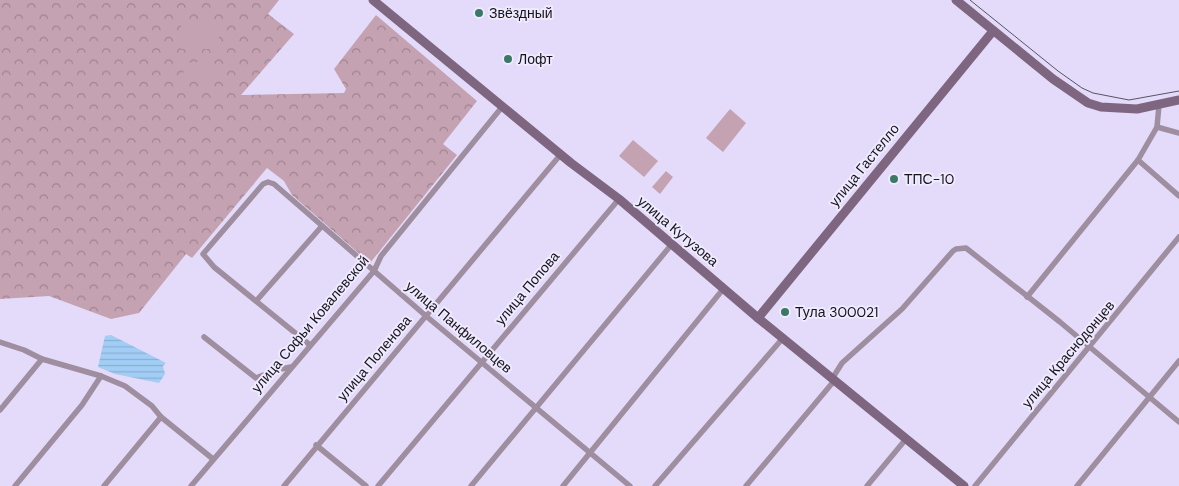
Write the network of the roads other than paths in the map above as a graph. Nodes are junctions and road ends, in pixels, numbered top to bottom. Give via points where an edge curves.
1 (373, 0) edge
2 (956, 0) edge
3 (993, 31) junction
4 (1179, 100) edge
5 (1158, 105) junction
6 (502, 107) junction
7 (1157, 127) junction
8 (1179, 133) edge
9 (561, 154) junction
10 (1138, 160) junction
11 (1179, 196) edge
12 (618, 198) junction
13 (322, 226) junction
14 (1179, 237) edge
15 (672, 244) junction
16 (374, 271) junction
17 (724, 288) junction
18 (1027, 297) junction
19 (257, 300) junction
20 (426, 316) junction
21 (758, 318) junction
22 (204, 337) dead end
23 (783, 338) junction
24 (0, 342) edge
25 (310, 345) junction
26 (1090, 347) junction
27 (42, 359) junction
28 (1179, 361) edge
29 (481, 362) junction
30 (292, 367) junction
31 (101, 376) junction
32 (833, 380) junction
33 (1148, 397) junction
34 (536, 408) junction
35 (0, 410) edge
36 (162, 417) junction
37 (1179, 422) edge
38 (906, 439) junction
39 (316, 445) junction
40 (590, 454) junction
41 (213, 459) junction
42 (15, 486) edge
43 (104, 486) edge
44 (191, 486) edge
45 (284, 486) edge
46 (366, 486) edge
47 (378, 486) edge
48 (471, 486) edge
49 (563, 486) edge
50 (630, 486) edge
51 (655, 486) edge
52 (746, 486) edge
53 (867, 486) edge
54 (964, 486) edge
55 (975, 486) edge
56 (1077, 486) edge

1 - 6 main road, улица Кутузова
2 - 3 main road
3 - 5 main road via 1052,79 1088,103 1120,109
3 - 21 main road, улица Гастелло
4 - 5 main road
5 - 7 street
6 - 9 main road, улица Кутузова
6 - 16 street, улица Софьи Ковалевской via 381,256
7 - 8 street
7 - 10 street
9 - 12 main road, улица Кутузова
9 - 20 street, улица Поленова
10 - 11 street
10 - 18 street
12 - 15 main road, улица Кутузова
12 - 29 street, улица Попова
13 - 16 street, улица Панфиловцев
13 - 19 street
13 - 19 street, улица Панфиловцев via 274,184 263,184 204,254 214,267
14 - 26 street, улица Краснодонцев
15 - 17 main road, улица Кутузова
15 - 34 street
16 - 20 street, улица Панфиловцев
16 - 25 street, улица Софьи Ковалевской
17 - 21 main road, улица Кутузова
17 - 40 street
18 - 26 street
18 - 32 street via 966,248 956,249 902,308 842,363
19 - 25 street
20 - 29 street, улица Панфиловцев
20 - 39 street, улица Поленова
21 - 23 main road, улица Кутузова
22 - 30 street via 256,378
23 - 32 main road, улица Кутузова
23 - 51 street
24 - 27 street
25 - 30 street, улица Софьи Ковалевской
26 - 33 street
26 - 55 street, улица Краснодонцев
27 - 31 street
27 - 35 street
28 - 33 street
29 - 34 street, улица Панфиловцев
29 - 47 street, улица Попова
30 - 41 street, улица Софьи Ковалевской
31 - 36 street via 125,386
31 - 42 street via 82,405
32 - 38 main road, улица Кутузова
32 - 52 street
33 - 37 street
33 - 56 street
34 - 40 street, улица Панфиловцев
34 - 48 street
36 - 41 street
36 - 43 street
38 - 53 street
38 - 54 main road, улица Кутузова
39 - 45 street, улица Поленова
39 - 46 street
40 - 49 street
40 - 50 street, улица Панфиловцев
41 - 44 street, улица Софьи Ковалевской

